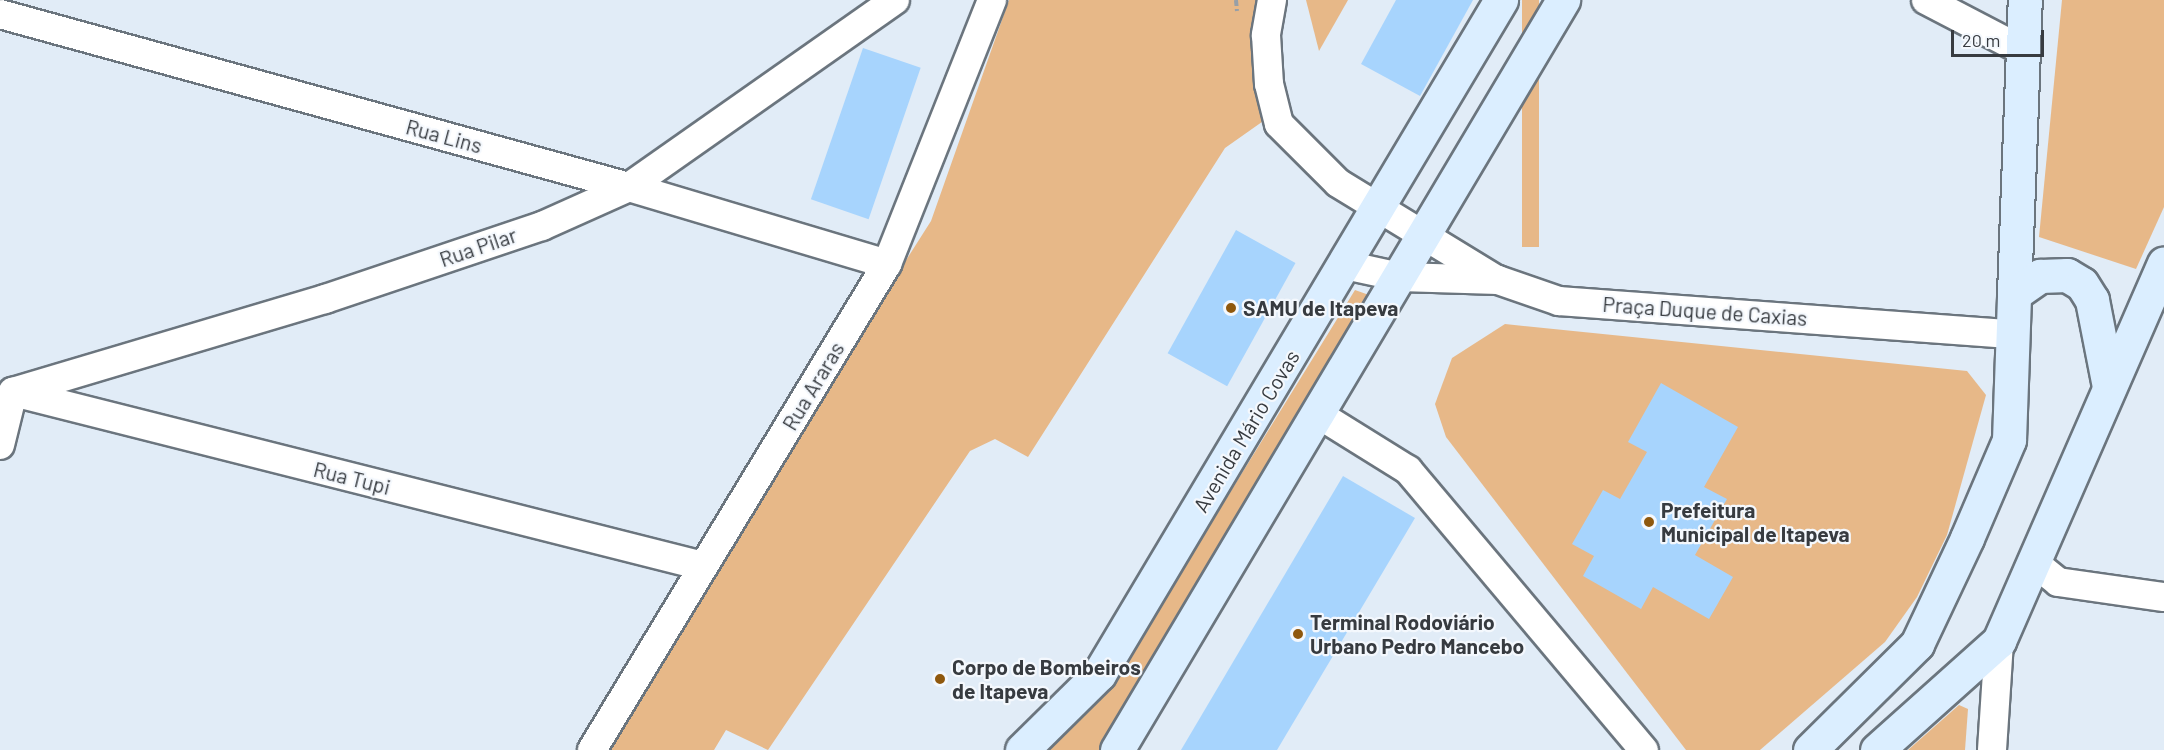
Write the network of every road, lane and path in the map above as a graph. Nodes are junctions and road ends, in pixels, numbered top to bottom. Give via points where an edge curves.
1 (895, 0) edge
2 (992, 0) edge
3 (1272, 0) edge
4 (1501, 0) edge
5 (1563, 0) edge
6 (1926, 0) edge
7 (2025, 0) edge
8 (0, 14) edge
9 (2022, 50) junction
10 (629, 187) junction
11 (1381, 208) junction
12 (1426, 236) junction
13 (887, 264) junction
14 (1345, 265) junction
15 (1400, 277) junction
16 (1498, 280) junction
17 (2160, 287) edge
18 (2014, 294) junction
19 (2013, 334) junction
20 (2109, 387) junction
21 (7, 391) edge
22 (1318, 414) junction
23 (0, 445) edge
24 (2037, 565) junction
25 (704, 566) junction
26 (2164, 597) edge
27 (1999, 641) junction
28 (592, 750) edge
29 (1022, 750) edge
30 (1117, 750) edge
31 (1644, 750) edge
32 (1810, 750) edge
33 (1877, 750) edge
34 (1992, 750) edge

1 - 10 street, Rua Pilar
2 - 13 street, Rua Araras
3 - 11 street via 1266,35 1269,84 1279,124 1338,183
4 - 11 main road, Avenida Mário Covas
5 - 12 main road
6 - 9 street
7 - 9 main road
8 - 10 street, Rua Lins
9 - 18 main road
10 - 13 street, Rua Lins
10 - 21 street, Rua Pilar via 542,226 336,296
11 - 12 street
11 - 14 main road, Avenida Mário Covas
12 - 15 main road
12 - 16 street
13 - 25 street, Rua Araras
14 - 15 street, Praça Duque de Caxias
14 - 29 main road, Avenida Mário Covas via 1099,674
15 - 16 street, Praça Duque de Caxias
15 - 22 main road
16 - 19 street, Praça Duque de Caxias via 1559,301
17 - 20 main road
18 - 19 main road
18 - 20 main road via 2040,276 2067,275 2082,284 2092,300
19 - 32 main road via 2009,440 1917,644
20 - 24 main road
21 - 23 street
21 - 25 street, Rua Tupi
22 - 30 main road
22 - 31 street via 1408,470
24 - 26 street via 2058,582
24 - 27 main road
25 - 28 street, Rua Araras
27 - 33 main road
27 - 34 street

